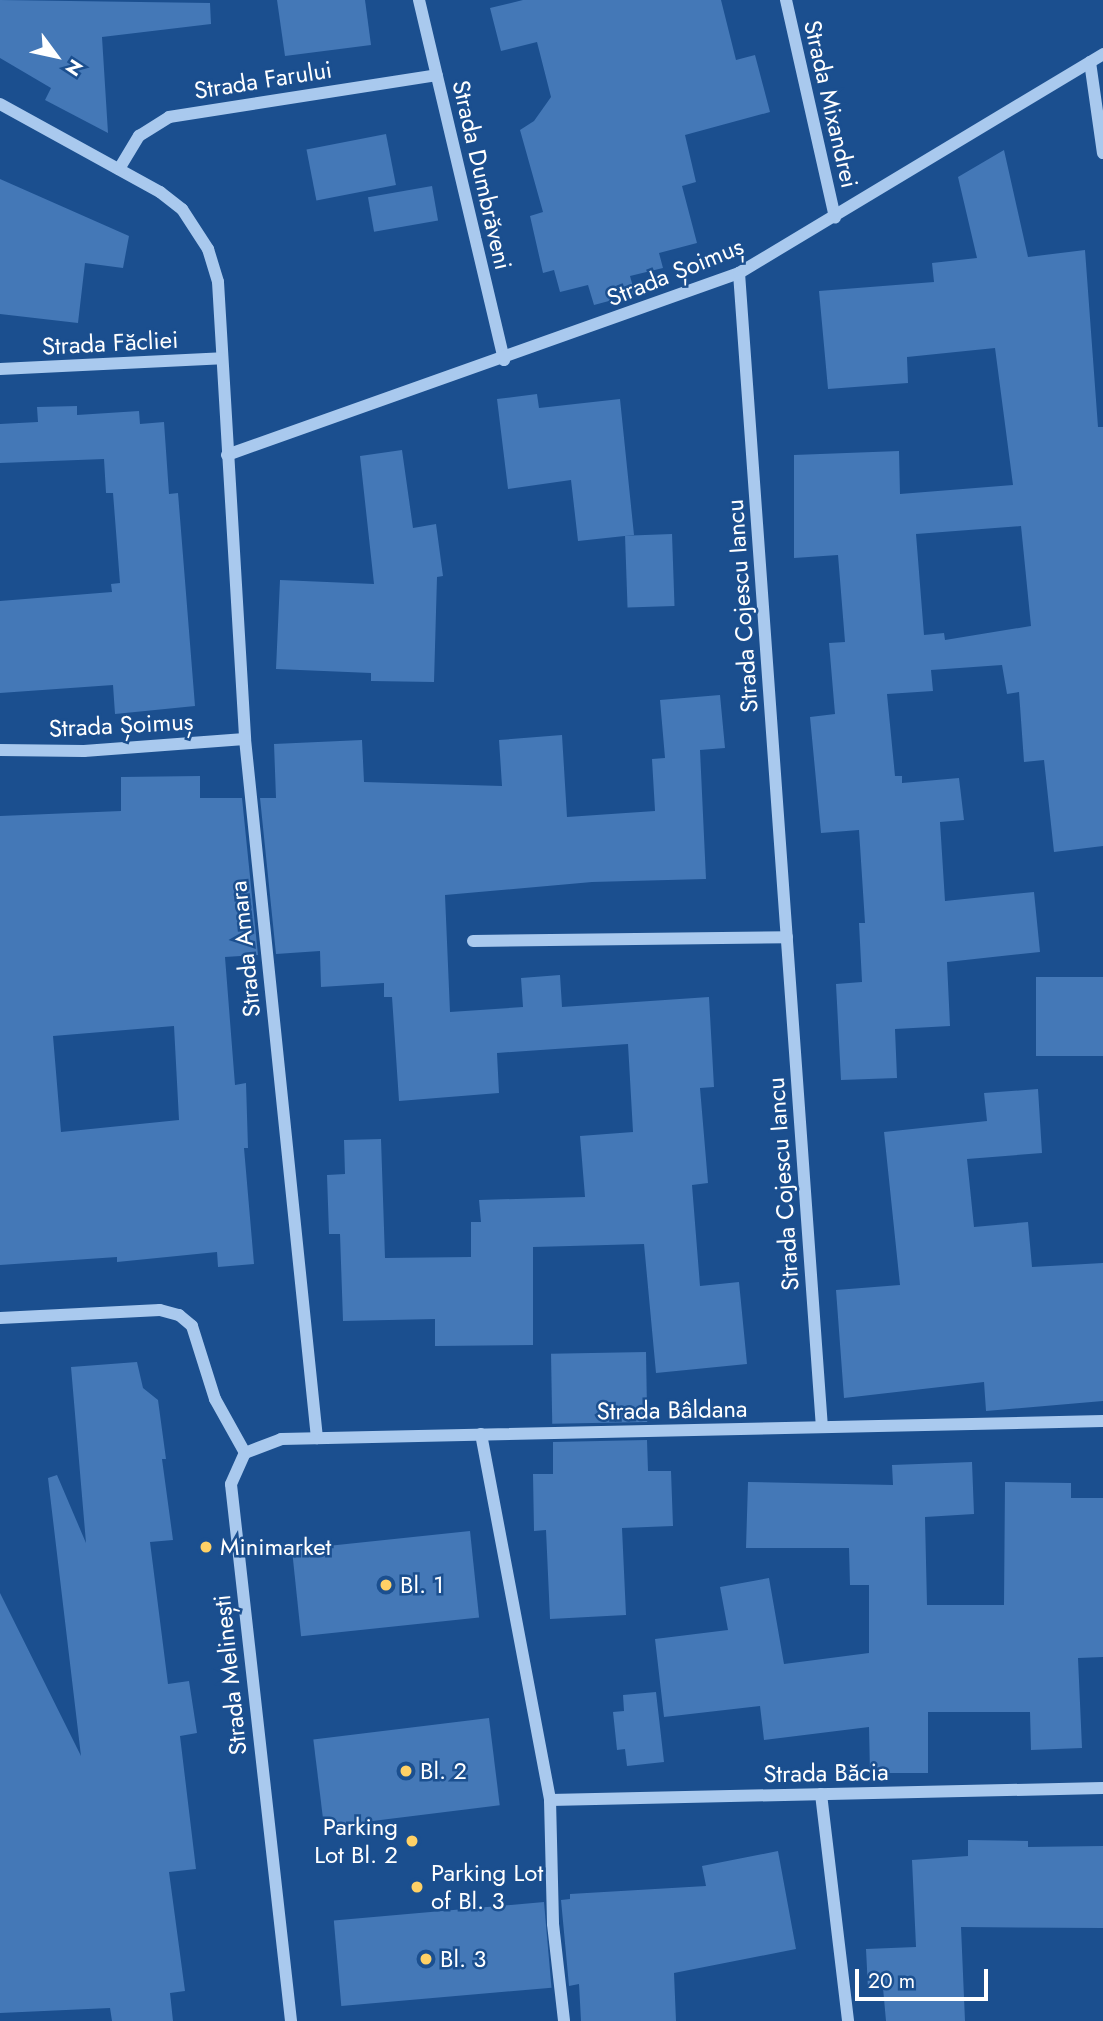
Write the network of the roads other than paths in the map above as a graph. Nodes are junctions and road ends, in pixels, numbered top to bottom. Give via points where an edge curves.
1 (419, 0) edge
2 (786, 0) edge
3 (1103, 54) edge
4 (1090, 62) junction
5 (437, 75) junction
6 (0, 104) edge
7 (1103, 153) edge
8 (119, 169) junction
9 (835, 218) junction
10 (739, 273) junction
11 (222, 358) junction
12 (503, 360) junction
13 (0, 369) edge
14 (227, 455) junction
15 (245, 739) junction
16 (0, 750) edge
17 (787, 937) junction
18 (473, 941) dead end
19 (0, 1318) edge
20 (1103, 1420) edge
21 (822, 1427) junction
22 (481, 1434) junction
23 (317, 1438) junction
24 (245, 1453) junction
25 (1103, 1788) edge
26 (821, 1794) junction
27 (550, 1800) junction
28 (291, 2021) edge
29 (564, 2021) edge
30 (848, 2021) edge

1 - 5 street, Strada Dumbrăveni
2 - 9 street, Strada Mixandrei
3 - 4 street, Strada Șoimuș
4 - 7 street
4 - 9 street, Strada Șoimuș
5 - 8 street, Strada Farului via 169,117 139,136
5 - 12 street, Strada Dumbrăveni
6 - 8 street
8 - 11 street via 160,192 197,228 218,282
9 - 10 street, Strada Șoimuș
10 - 12 street, Strada Șoimuș
10 - 17 street, Strada Cojescu Iancu
11 - 13 street, Strada Făcliei
11 - 14 street
12 - 14 street, Strada Șoimuș
14 - 15 street, Strada Amara
15 - 16 street, Strada Șoimuș via 84,751
15 - 23 street, Strada Amara
17 - 18 street
17 - 21 street, Strada Cojescu Iancu
19 - 24 street via 160,1310 179,1315 192,1326 215,1399
20 - 21 street, Strada Bâldana
21 - 22 street, Strada Bâldana
22 - 23 street, Strada Bâldana
22 - 27 street
23 - 24 street, Strada Bâldana via 281,1439
24 - 28 street, Strada Melinești via 231,1484
25 - 26 street, Strada Băcia
26 - 27 street, Strada Băcia
26 - 30 street
27 - 29 street via 553,1924

